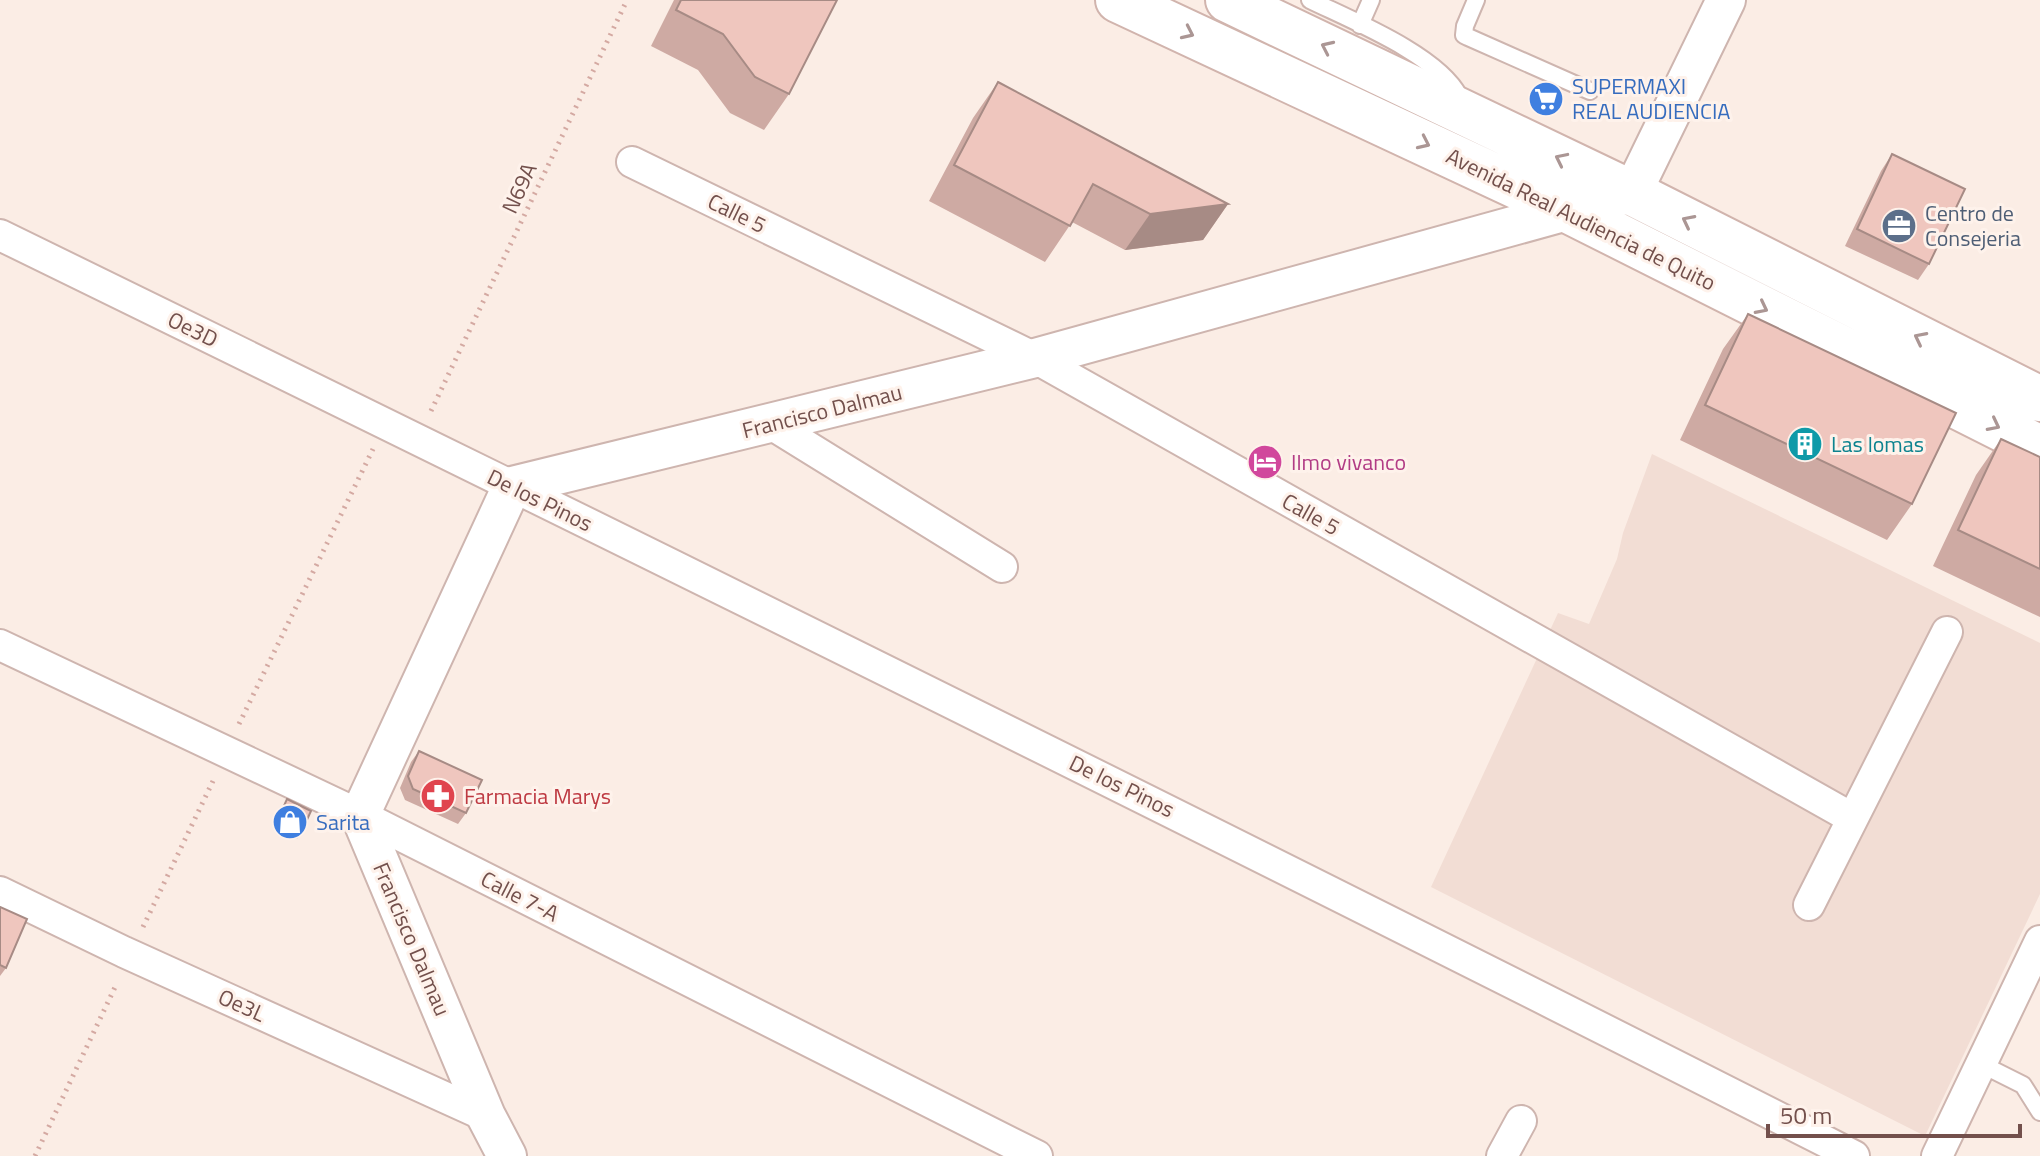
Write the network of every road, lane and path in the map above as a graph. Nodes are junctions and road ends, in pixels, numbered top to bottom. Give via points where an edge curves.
1 (627, 0) edge
2 (1118, 0) edge
3 (1228, 0) edge
4 (1310, 0) edge
5 (1371, 0) edge
6 (1476, 0) edge
7 (1726, 0) edge
8 (1360, 25) junction
9 (1590, 91) dead end
10 (1469, 115) junction
11 (632, 162) dead end
12 (1632, 193) junction
13 (1567, 210) junction
14 (0, 235) edge
15 (1035, 358) junction
16 (441, 390) dead end
17 (2040, 399) edge
18 (386, 423) junction
19 (771, 424) junction
20 (2040, 448) edge
21 (512, 486) junction
22 (1002, 567) dead end
23 (1947, 632) dead end
24 (0, 645) edge
25 (227, 750) junction
26 (208, 792) dead end
27 (360, 815) junction
28 (1852, 818) junction
29 (0, 892) edge
30 (1809, 905) dead end
31 (145, 924) dead end
32 (2038, 949) edge
33 (116, 987) dead end
34 (1979, 1063) junction
35 (2040, 1112) edge
36 (1521, 1121) dead end
37 (504, 1143) edge
38 (35, 1156) edge
39 (1037, 1156) edge
40 (1502, 1156) edge
41 (1854, 1156) edge
42 (1937, 1156) edge

1 - 16 path, N69A
2 -> 13 main road, Avenida Real Audiencia de Quito
10 -> 3 main road, Avenida Real Audiencia de Quito via 1273,12
4 - 8 lane
5 - 8 lane
6 - 9 lane via 1464,35
7 - 12 street
8 - 10 lane via 1437,69
12 -> 10 main road, Avenida Real Audiencia de Quito
11 - 15 street, Calle 5
12 - 13 street, Francisco Dalmau
17 -> 12 main road, Avenida Real Audiencia de Quito
13 - 15 street, Francisco Dalmau
13 -> 20 main road, Avenida Real Audiencia de Quito
14 - 18 street, Oe3D
15 - 19 street, Francisco Dalmau
15 - 28 street, Calle 5
18 - 21 street, De los Pinos
18 - 25 path
19 - 21 street, Francisco Dalmau
19 - 22 street
21 - 27 street
21 - 41 street, De los Pinos via 1295,872
23 - 28 street
24 - 25 street, Calle 7-A
25 - 27 street, Calle 7-A
26 - 31 path
27 - 37 street, Francisco Dalmau
27 - 39 street, Calle 7-A
28 - 30 street
29 - 37 street, Oe3L
32 - 34 street
33 - 38 path
34 - 35 lane via 2023,1085
34 - 42 street
36 - 40 street

